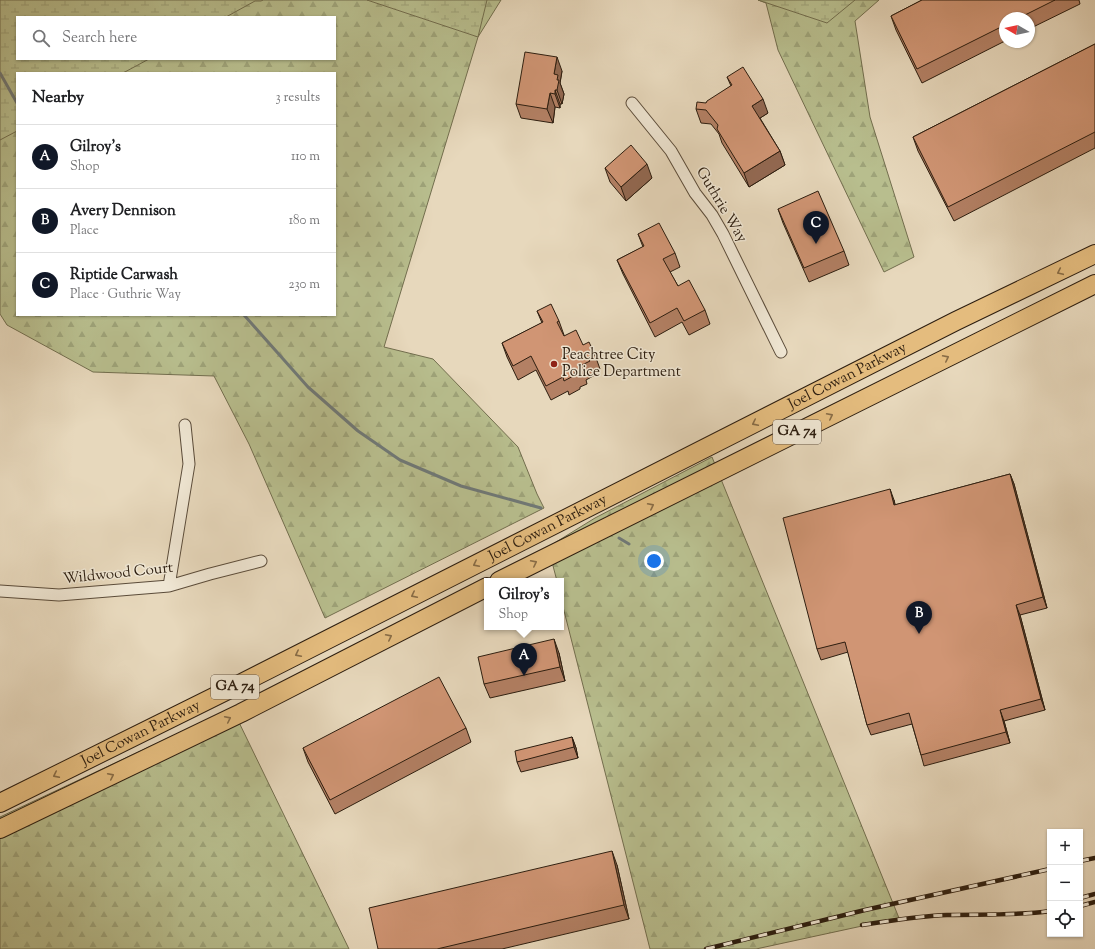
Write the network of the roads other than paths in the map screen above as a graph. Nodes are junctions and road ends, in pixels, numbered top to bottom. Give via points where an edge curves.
1 (632, 103) dead end
2 (1095, 254) edge
3 (1095, 284) edge
4 (781, 352) dead end
5 (184, 425) dead end
6 (260, 561) dead end
7 (506, 578) edge
8 (169, 586) junction
9 (484, 589) edge
10 (0, 591) edge
11 (0, 803) edge
12 (0, 829) edge

1 - 4 street, Guthrie Way via 671,151 695,193 712,215
2 -> 11 main road, Joel Cowan Parkway / GA 74 via 949,324
7 -> 3 main road, Joel Cowan Parkway / GA 74
5 - 8 street via 190,464
6 - 8 street, Wildwood Court
8 - 10 street, Wildwood Court via 60,595
12 -> 9 main road, Joel Cowan Parkway / GA 74 via 241,713

